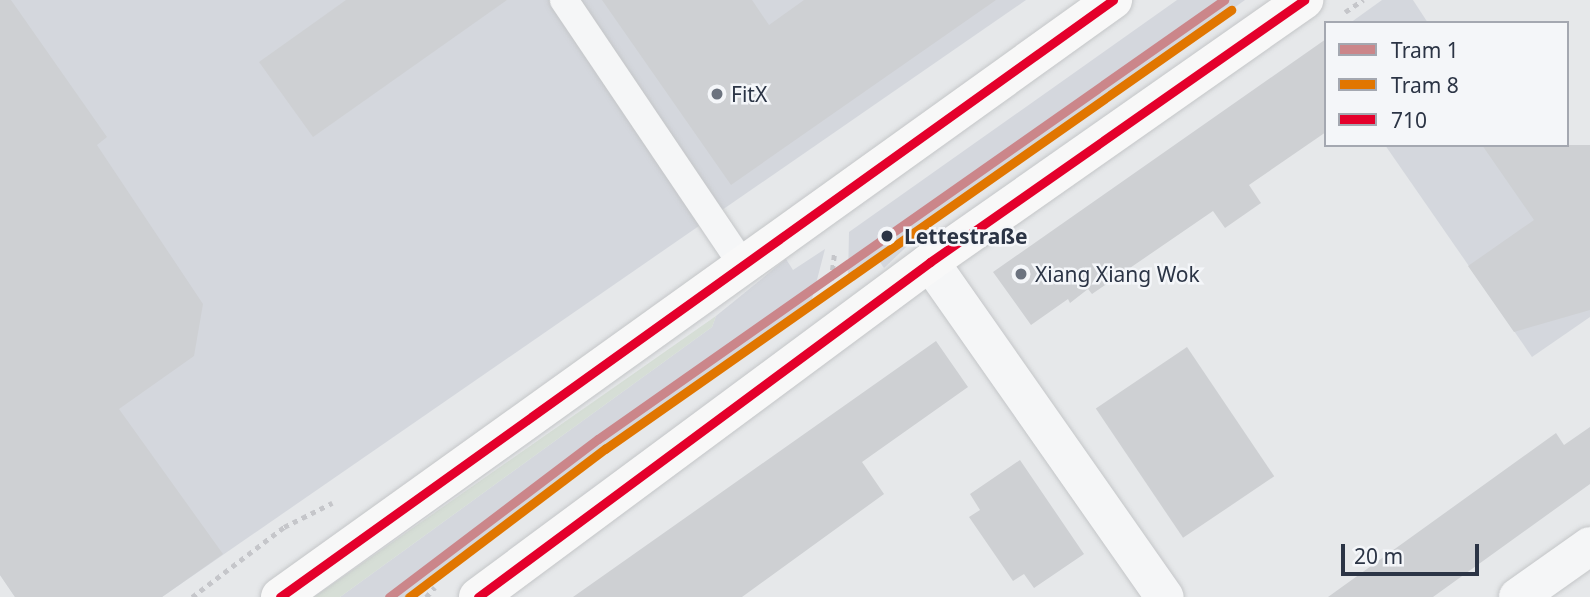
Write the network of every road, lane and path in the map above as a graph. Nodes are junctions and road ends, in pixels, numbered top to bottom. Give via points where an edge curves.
1 (564, 0) edge
2 (1113, 0) edge
3 (1304, 0) edge
4 (836, 244) dead end
5 (929, 262) junction
6 (742, 264) junction
7 (830, 289) dead end
8 (1590, 546) edge
9 (433, 589) dead end
10 (281, 597) edge
11 (426, 597) edge
12 (478, 597) edge
13 (1165, 597) edge
14 (1518, 597) edge

1 - 6 lane
2 - 6 main road
3 - 5 main road
4 - 7 path
5 - 12 main road
5 - 13 street
6 - 10 main road
8 - 14 street
9 - 11 path

